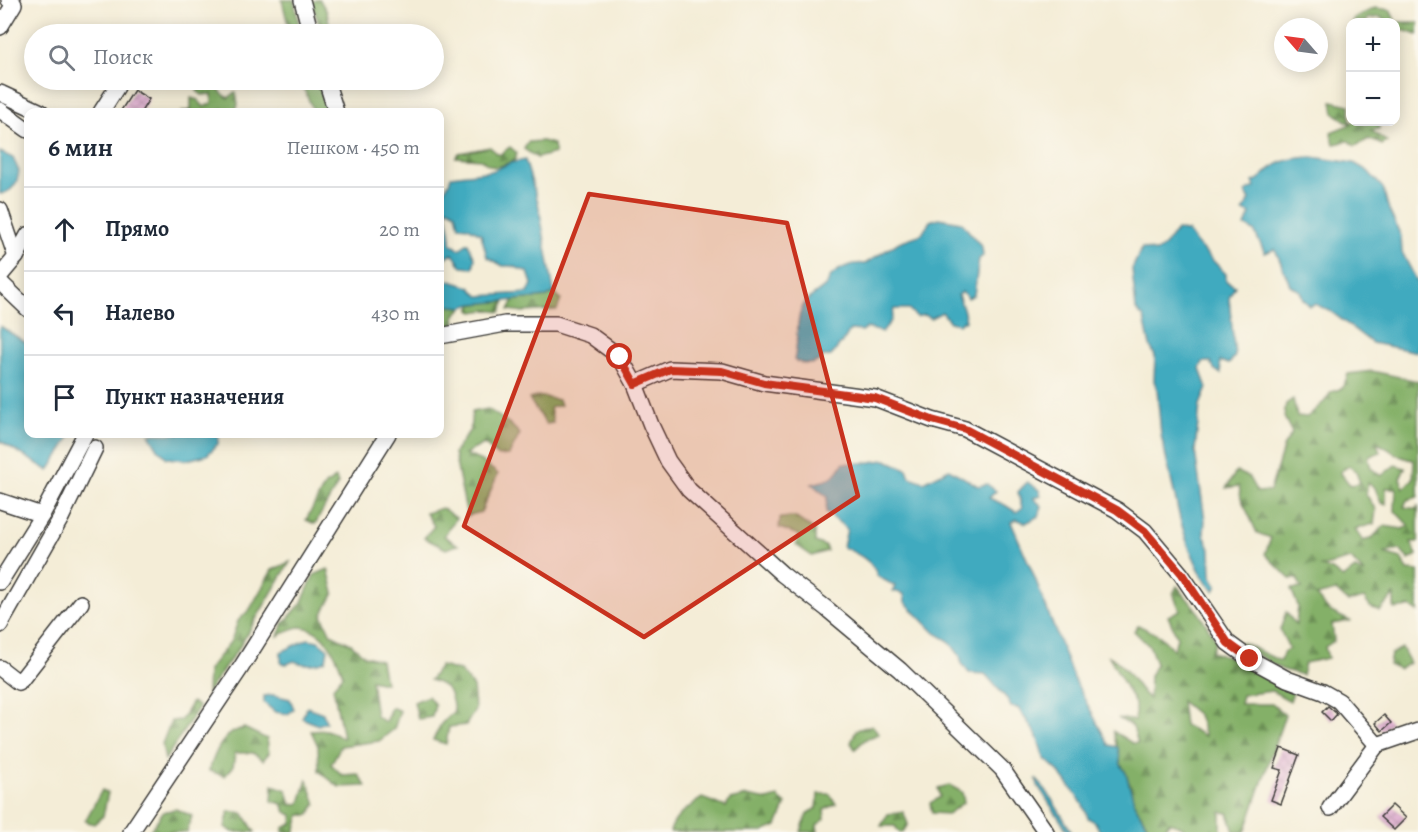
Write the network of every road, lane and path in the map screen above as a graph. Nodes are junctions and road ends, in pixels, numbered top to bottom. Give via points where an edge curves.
1 (9, 0) edge
2 (302, 0) edge
3 (308, 24) edge
4 (0, 27) edge
5 (115, 90) edge
6 (331, 90) edge
7 (0, 93) edge
8 (32, 108) edge
9 (104, 108) edge
10 (335, 108) edge
11 (0, 110) edge
12 (24, 127) edge
13 (0, 210) edge
14 (24, 242) edge
15 (16, 257) junction
16 (0, 276) edge
17 (0, 282) edge
18 (24, 305) edge
19 (444, 335) edge
20 (635, 384) junction
21 (83, 438) edge
22 (385, 438) edge
23 (95, 448) dead end
24 (0, 501) edge
25 (42, 515) junction
26 (0, 582) edge
27 (81, 603) dead end
28 (0, 625) edge
29 (0, 668) edge
30 (1418, 731) edge
31 (1377, 745) junction
32 (1330, 808) dead end
33 (131, 832) edge
34 (1046, 832) edge

1 - 4 street via 14,4
2 - 3 street
5 - 9 street
6 - 10 street
7 - 8 street
11 - 12 street
13 - 15 street
14 - 15 street
15 - 16 street
17 - 18 street
19 - 20 street via 505,324 556,324 590,335 620,357
20 - 31 street via 670,369 722,371 764,383 875,398 965,429 1117,510 1145,531 1182,574 1228,643 1287,679 1339,701
20 - 34 street via 668,461 689,490 782,574 900,670 1002,769
21 - 25 street
22 - 33 street via 240,669
23 - 28 street via 61,518
24 - 25 street
25 - 26 street
27 - 29 street via 21,680 18,682
30 - 31 street
31 - 32 street

